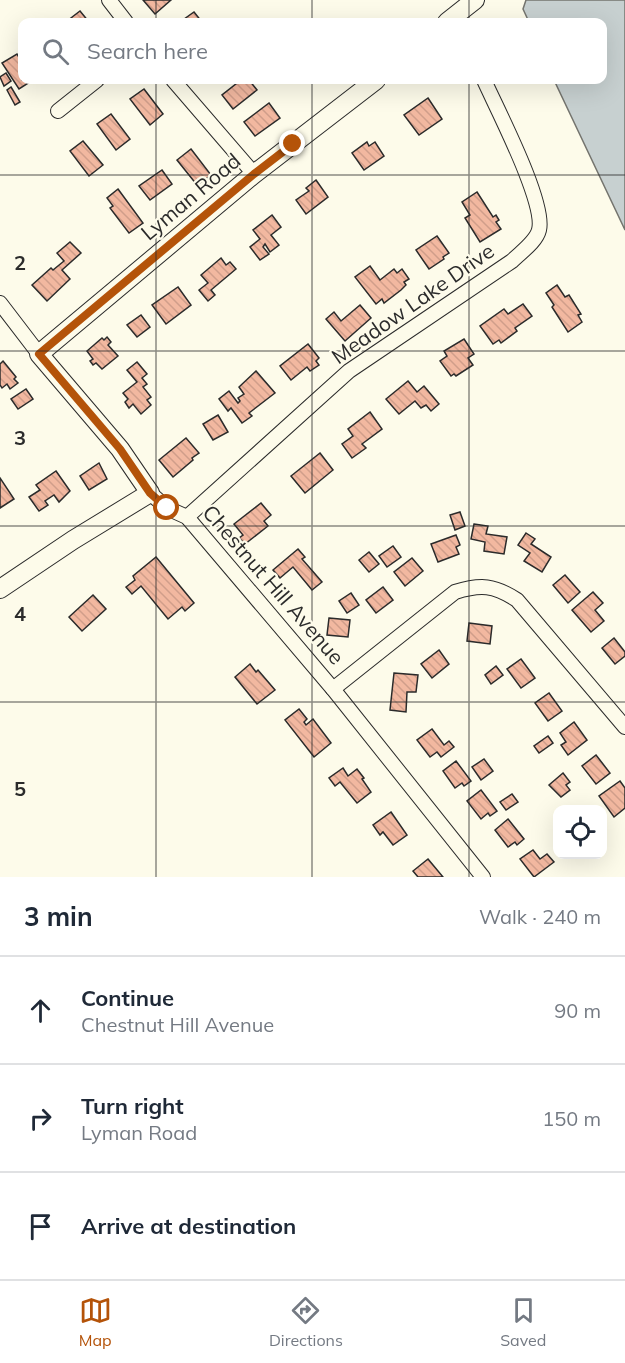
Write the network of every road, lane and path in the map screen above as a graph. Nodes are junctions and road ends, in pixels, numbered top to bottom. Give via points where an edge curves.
1 (109, 0) edge
2 (475, 0) edge
3 (123, 18) edge
4 (456, 18) edge
5 (92, 84) edge
6 (176, 84) edge
7 (371, 84) edge
8 (486, 84) edge
9 (58, 111) dead end
10 (254, 174) junction
11 (0, 303) edge
12 (39, 354) junction
13 (150, 493) junction
14 (187, 517) junction
15 (0, 589) edge
16 (333, 689) junction
17 (625, 727) edge
18 (483, 877) edge

1 - 3 street
2 - 4 street
5 - 9 street
6 - 10 street
7 - 10 street, Lyman Road
8 - 14 street, Meadow Lake Drive via 535,195 539,230 529,245 512,261 349,371
10 - 12 street, Lyman Road
11 - 12 street, Chestnut Hill Avenue
12 - 13 street, Chestnut Hill Avenue via 120,449
13 - 14 street, Chestnut Hill Avenue via 167,508
13 - 15 street
14 - 16 street, Chestnut Hill Avenue
16 - 17 street via 456,592 486,586 517,600
16 - 18 street, Chestnut Hill Avenue

